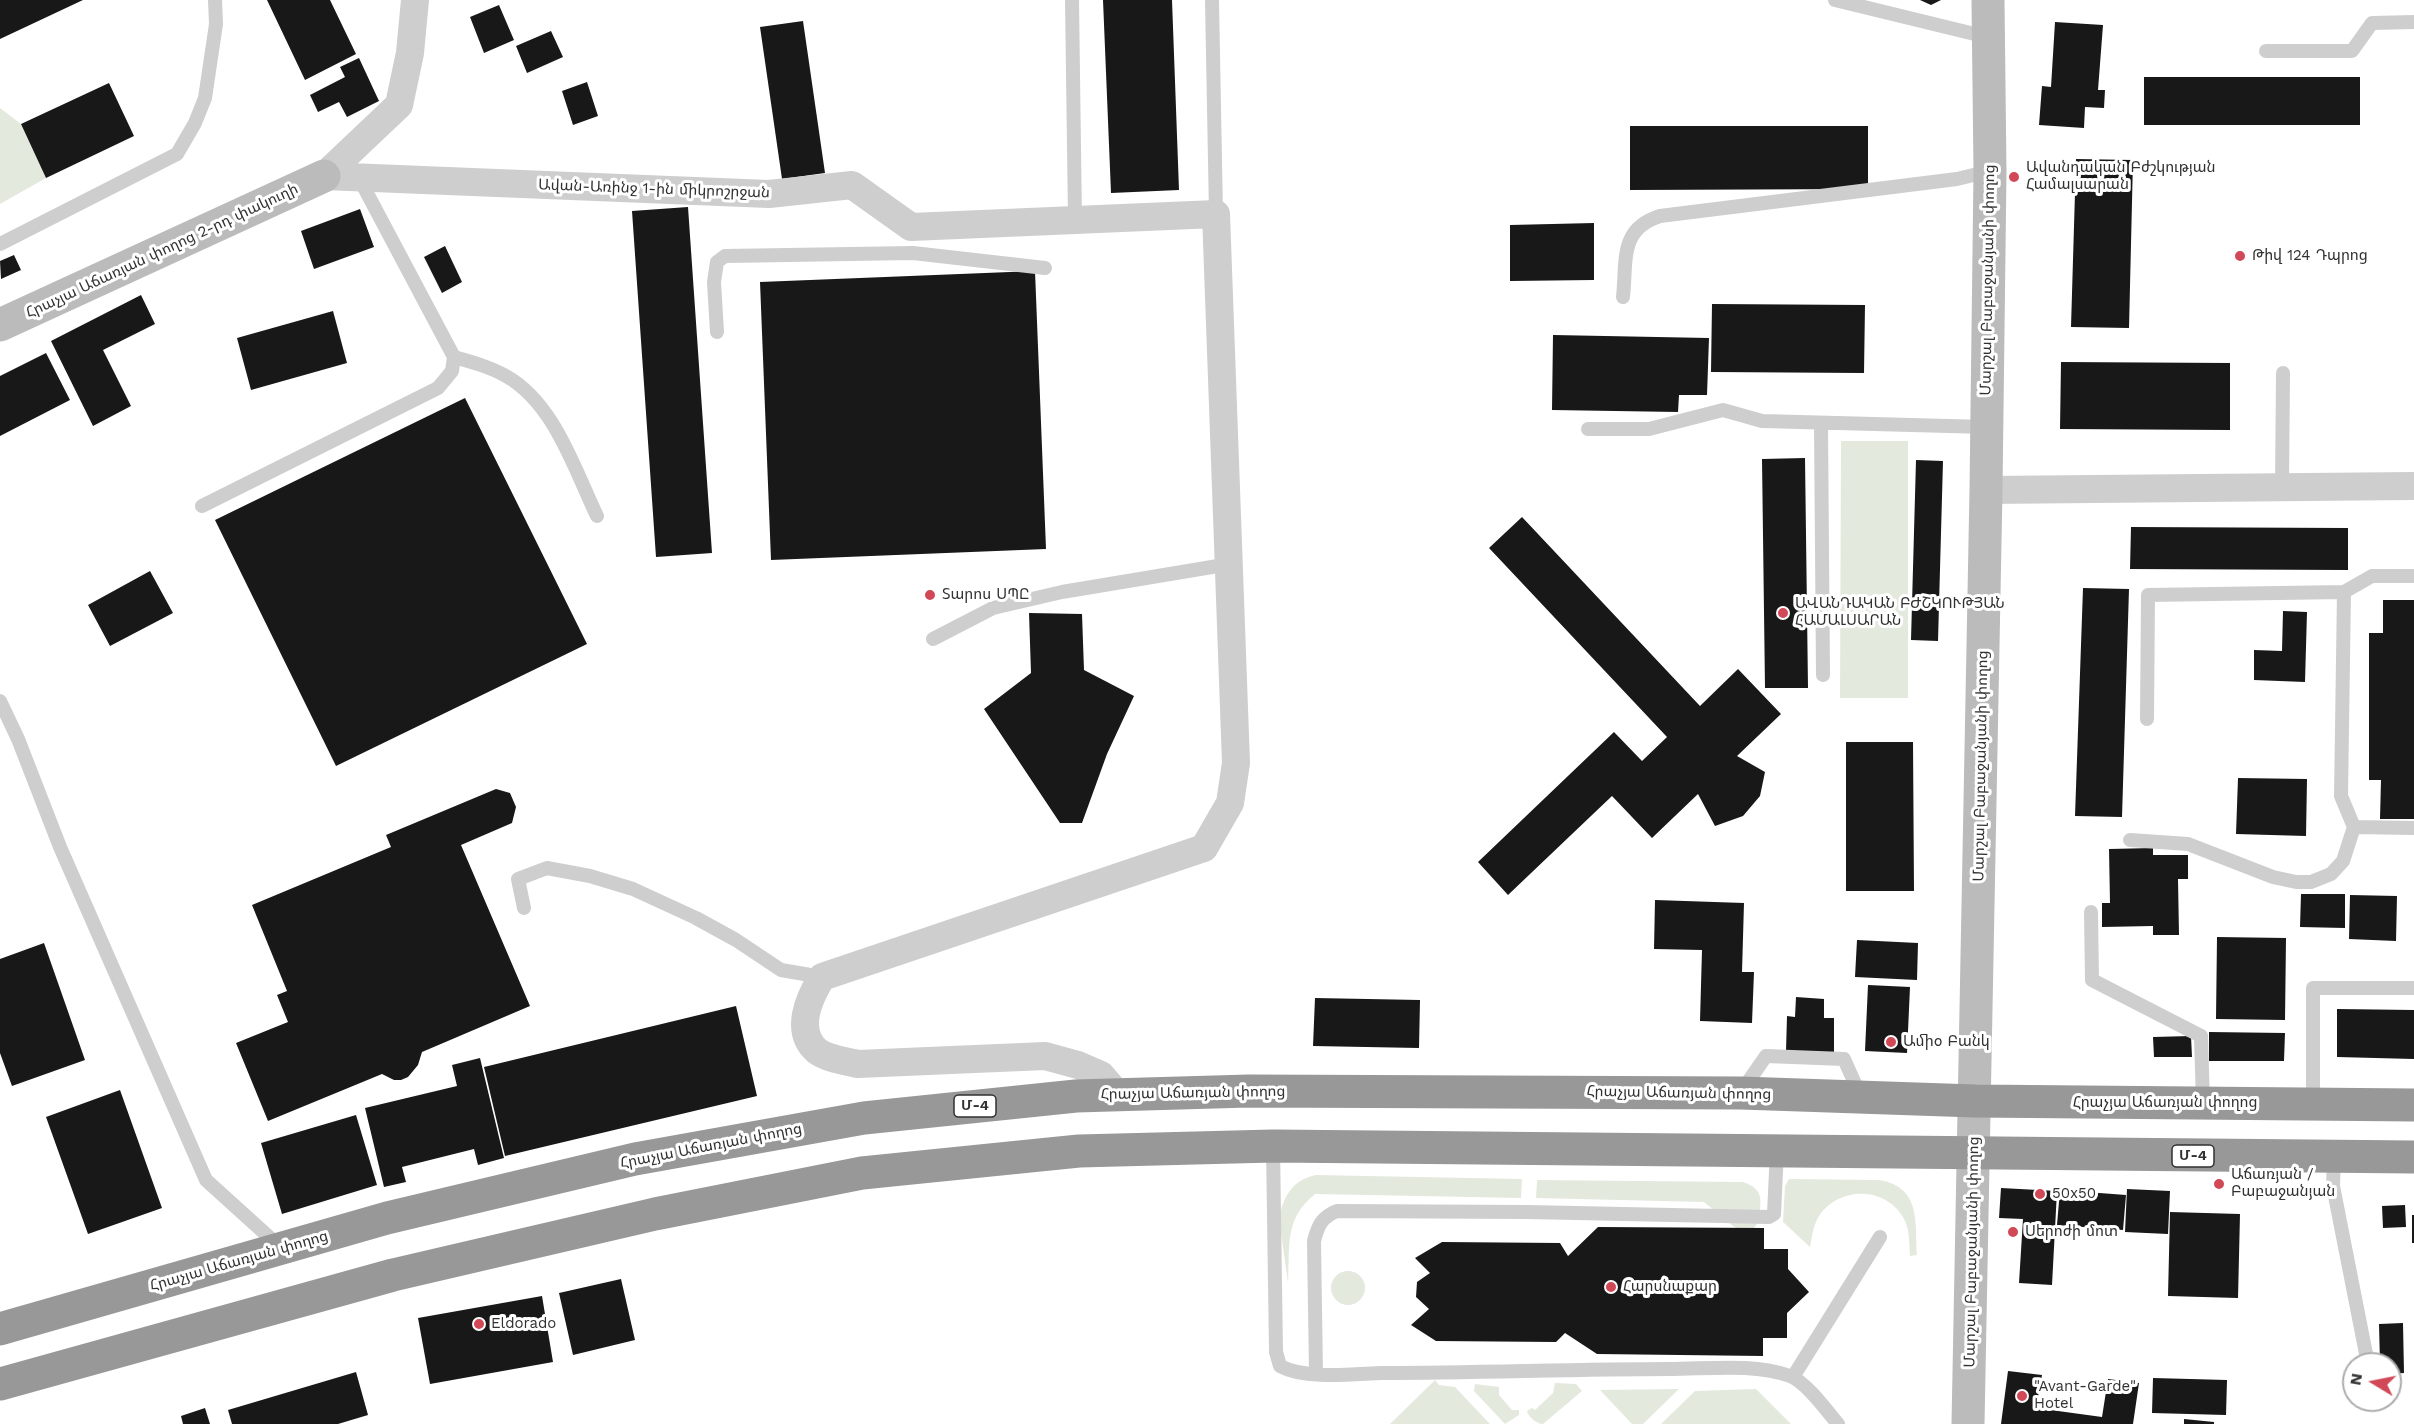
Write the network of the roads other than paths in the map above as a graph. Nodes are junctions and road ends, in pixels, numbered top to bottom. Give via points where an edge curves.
1 (215, 0) edge
2 (416, 0) edge
3 (1072, 0) edge
4 (1212, 0) edge
5 (1835, 0) edge
6 (1988, 0) edge
7 (2414, 22) edge
8 (1987, 37) junction
9 (2266, 51) dead end
10 (1990, 171) junction
11 (324, 176) junction
12 (359, 178) junction
13 (1216, 214) junction
14 (1075, 220) junction
15 (912, 240) junction
16 (0, 243) edge
17 (1045, 268) dead end
18 (1623, 297) dead end
19 (2, 318) edge
20 (717, 332) dead end
21 (454, 357) junction
22 (2283, 373) dead end
23 (1821, 423) junction
24 (1986, 427) junction
25 (1588, 429) dead end
26 (2414, 486) edge
27 (2282, 487) junction
28 (1986, 490) junction
29 (202, 506) dead end
30 (597, 516) dead end
31 (1230, 564) junction
32 (2414, 576) edge
33 (2344, 592) junction
34 (933, 639) dead end
35 (1823, 675) dead end
36 (0, 701) edge
37 (2147, 719) dead end
38 (2354, 827) junction
39 (2414, 828) edge
40 (2130, 840) dead end
41 (524, 908) dead end
42 (2091, 912) dead end
43 (822, 977) junction
44 (2414, 988) edge
45 (1118, 1095) junction
46 (1975, 1101) junction
47 (2203, 1103) junction
48 (2313, 1104) junction
49 (2414, 1105) edge
50 (1274, 1146) junction
51 (1777, 1150) junction
52 (1973, 1153) junction
53 (2334, 1157) junction
54 (2414, 1157) edge
55 (1880, 1237) dead end
56 (282, 1248) junction
57 (0, 1329) edge
58 (2366, 1352) edge
59 (1316, 1374) junction
60 (1793, 1377) junction
61 (0, 1384) edge
62 (1838, 1424) edge
63 (1968, 1424) edge

1 - 16 lane via 216,24 205,98 177,154
2 - 11 street via 399,105
3 - 14 lane
4 - 13 lane
5 - 8 lane
6 - 8 main road, Մարշալ Բաբաջանյանի փողոց
7 - 9 lane via 2372,23 2352,51
8 - 10 main road, Մարշալ Բաբաջանյանի փողոց
10 - 18 lane via 1957,179 1647,220 1636,227 1629,240
10 - 24 main road, Մարշալ Բաբաջանյանի փողոց
11 - 12 street, Ավան-Առինջ 1-ին միկրոշրջան
11 - 19 main road, Հրաչյա Աճառյան փողոց 2-րդ փակուղի
12 - 15 street, Ավան-Առինջ 1-ին միկրոշրջան via 769,194 852,185
12 - 21 lane
13 - 14 street
13 - 31 street
14 - 15 street
15 - 17 lane
15 - 20 lane via 725,256 717,262 714,282
21 - 29 lane via 452,371 438,388
21 - 30 lane via 506,375 547,413
22 - 27 lane
23 - 24 lane
23 - 25 lane via 1762,421 1723,410 1649,429
23 - 35 lane
24 - 28 main road, Մարշալ Բաբաջանյանի փողոց
26 - 27 street
27 - 28 street
28 - 46 main road, Մարշալ Բաբաջանյանի փողոց
31 - 34 lane via 1062,592 993,608
31 - 43 street via 1236,763 1230,803 1204,848
32 - 33 lane via 2372,576
33 - 37 lane via 2148,595
33 - 38 lane via 2341,796
36 - 56 lane via 206,1180
38 - 39 lane
38 - 40 lane via 2343,861 2331,874 2311,882 2273,877 2188,844
41 - 43 lane via 518,879 547,868 590,876 633,888 696,918 781,970
42 - 47 lane via 2092,980 2201,1036
43 - 45 street via 805,1017 808,1038 817,1051 832,1058 858,1064 1045,1056 1101,1075
44 - 48 lane via 2313,988
45 - 46 highway, Հրաչյա Աճառյան փողոց / Մ-4 via 1249,1091 1741,1093
45 - 56 highway, Հրաչյա Աճառյան փողոց / Մ-4 via 864,1118 782,1132 635,1159 387,1218
46 - 47 highway, Հրաչյա Աճառյան փողոց / Մ-4
46 - 52 main road, Մարշալ Բաբաջանյանի փողոց
47 - 48 highway, Հրաչյա Աճառյան փողոց / Մ-4
48 - 49 highway, Հրաչյա Աճառյան փողոց / Մ-4
50 - 51 highway, Մ-4
50 - 59 lane via 1276,1352 1280,1366 1291,1372
50 - 61 highway, Մ-4 via 1079,1151 862,1173 655,1214 393,1275
51 - 52 highway, Մ-4
51 - 59 lane via 1774,1214 1769,1217 1337,1211 1326,1215 1317,1226 1314,1240
52 - 53 highway, Մ-4
52 - 63 main road, Մարշալ Բաբաջանյանի փողոց
53 - 54 highway, Մ-4
53 - 58 lane via 2333,1186
55 - 60 lane
56 - 57 highway, Հրաչյա Աճառյան փողոց / Մ-4
59 - 60 lane via 1693,1369 1759,1370
60 - 62 lane

